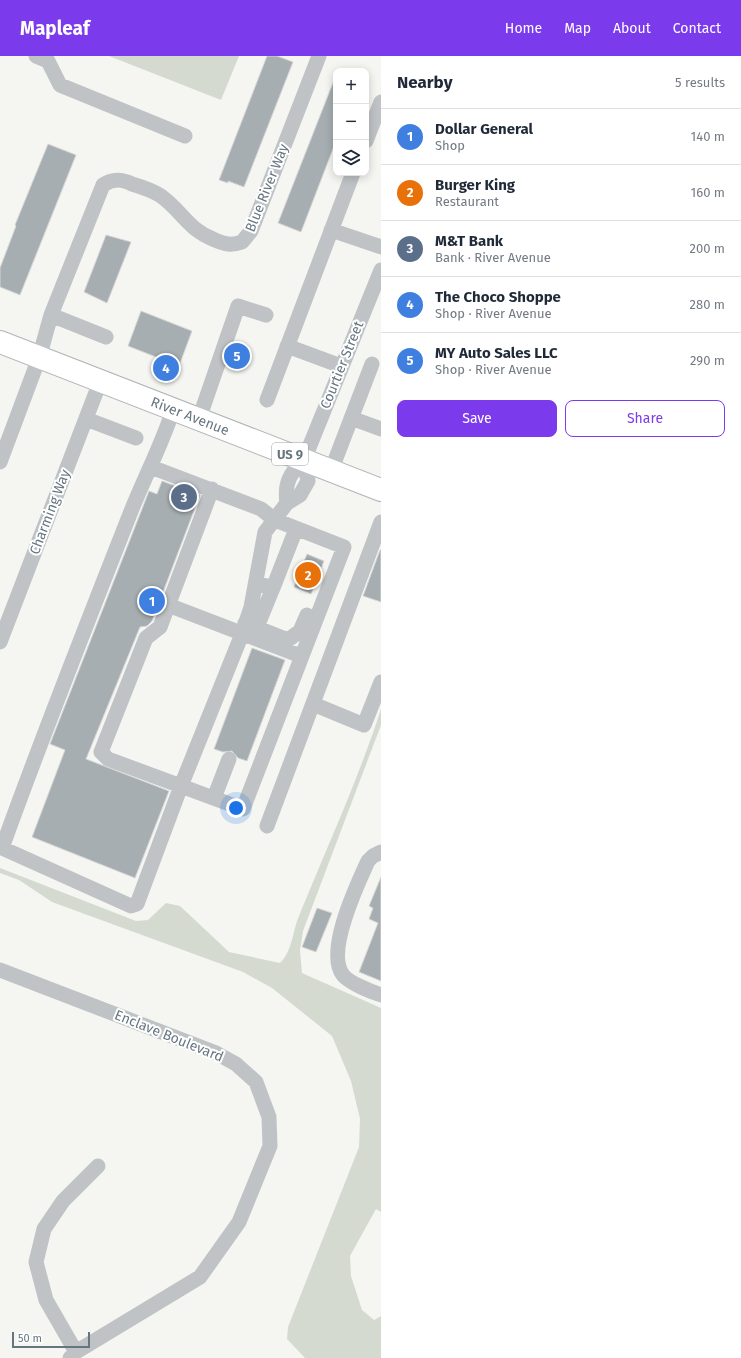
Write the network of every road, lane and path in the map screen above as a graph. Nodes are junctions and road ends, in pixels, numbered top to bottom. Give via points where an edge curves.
1 (36, 56) edge
2 (319, 56) edge
3 (381, 104) edge
4 (186, 136) dead end
5 (366, 140) edge
6 (352, 176) edge
7 (331, 230) junction
8 (381, 247) edge
9 (381, 270) edge
10 (51, 315) junction
11 (266, 315) dead end
12 (106, 337) dead end
13 (0, 342) edge
14 (287, 346) junction
15 (39, 358) junction
16 (372, 364) dead end
17 (341, 366) junction
18 (100, 382) junction
19 (266, 400) dead end
20 (173, 410) junction
21 (351, 418) junction
22 (86, 419) junction
23 (199, 419) junction
24 (381, 429) edge
25 (136, 438) dead end
26 (304, 460) junction
27 (0, 462) edge
28 (151, 467) junction
29 (331, 471) junction
30 (212, 489) junction
31 (381, 490) edge
32 (275, 520) junction
33 (381, 522) edge
34 (296, 529) junction
35 (335, 544) junction
36 (256, 583) junction
37 (273, 588) junction
38 (168, 605) junction
39 (248, 628) junction
40 (0, 642) edge
41 (301, 656) junction
42 (381, 682) edge
43 (313, 704) junction
44 (229, 759) dead end
45 (181, 786) junction
46 (214, 798) junction
47 (267, 826) dead end
48 (381, 852) edge
49 (0, 970) edge
50 (381, 995) edge
51 (98, 1166) dead end
52 (73, 1355) edge

1 - 4 street via 48,61 60,85
2 - 10 street, Blue River Way via 247,238 242,242 228,245 202,235 167,201 153,192 125,181 109,181 99,192
3 - 5 street
6 - 7 street
7 - 8 street
7 - 14 street
9 - 17 street, Courtier Street
10 - 12 street
10 - 15 street, Blue River Way
11 - 23 street via 238,306
13 - 15 highway, River Avenue / US 9
14 - 17 street
14 - 19 street
15 - 18 highway, River Avenue / US 9
15 - 27 street, Blue River Way
16 - 21 street
17 - 26 street, Courtier Street
18 - 20 highway, River Avenue / US 9
18 - 22 street, Charming Way
20 - 23 highway, River Avenue / US 9
20 - 28 street
21 - 24 street
21 - 29 street
22 - 25 street
22 - 40 street, Charming Way
23 - 26 highway, River Avenue / US 9
26 - 29 highway, River Avenue / US 9
26 - 32 street via 308,481 300,495 287,503
28 - 30 street
28 - 45 street via 141,486 36,754 2,848 131,906 137,904
29 - 31 highway, River Avenue / US 9
30 - 32 street via 261,509
30 - 38 street
32 - 34 street
32 - 36 street via 265,532
33 - 43 street
34 - 35 street
34 - 37 street
35 - 39 street via 300,632 288,640
35 - 41 street via 344,547
36 - 37 street
36 - 39 street
37 - 39 street
38 - 39 street
38 - 45 street via 160,627 146,638 102,752 108,759
39 - 41 street
39 - 45 street
41 - 46 street via 243,809
42 - 43 street via 364,725
43 - 47 street
44 - 46 street
45 - 46 street
48 - 50 street via 368,861 362,875 342,926 338,954 340,970 345,978
49 - 52 street, Enclave Boulevard via 216,1053 236,1064 256,1082 269,1117 270,1146 239,1222 200,1277
51 - 52 street via 63,1202 44,1229 36,1262 46,1300

